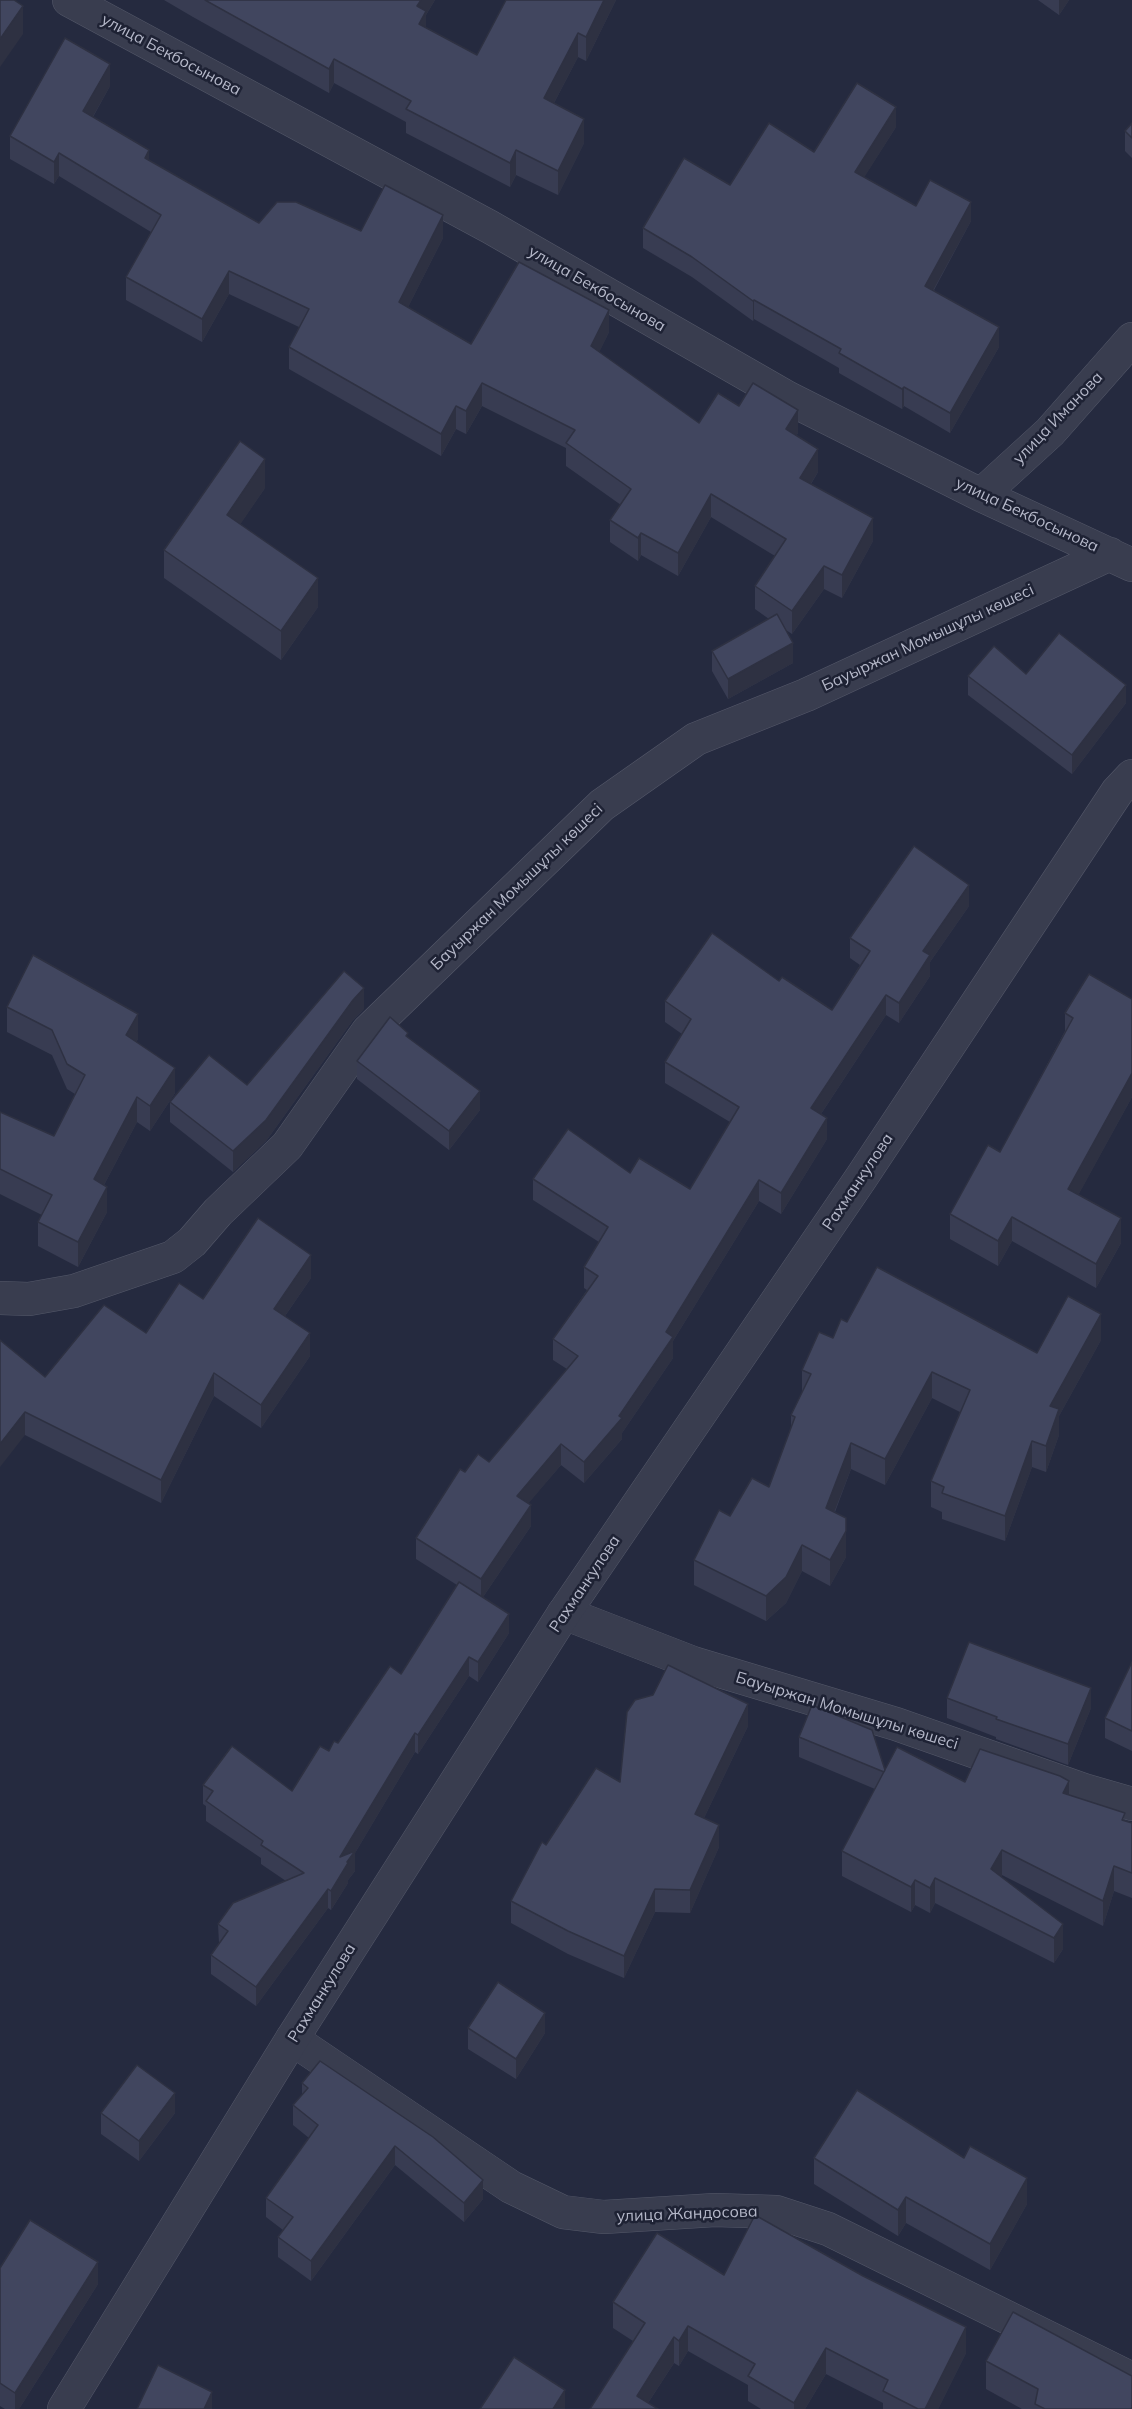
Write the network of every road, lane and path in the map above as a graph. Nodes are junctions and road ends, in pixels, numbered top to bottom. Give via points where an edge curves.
1 (69, 0) edge
2 (1132, 339) edge
3 (981, 495) junction
4 (1121, 559) edge
5 (1132, 776) edge
6 (0, 1298) edge
7 (564, 1613) junction
8 (1132, 1804) edge
9 (292, 2039) junction
10 (1132, 2379) edge
11 (64, 2409) edge

1 - 3 street, улица Бекбосынова via 490,227 788,398
2 - 3 street, улица Иманова via 1050,432
3 - 4 street, улица Бекбосынова
4 - 6 street, Бауыржан Момышұлы көшесі via 696,739 602,805 368,1031 288,1146 192,1242 173,1257 74,1291 29,1299
5 - 7 street, Рахманкулова via 1117,792 861,1178
7 - 8 street, Бауыржан Момышұлы көшесі via 693,1663 896,1724
7 - 9 street, Рахманкулова
9 - 10 street, улица Жандосова via 511,2187 563,2212 604,2217 715,2210 776,2212 828,2229
9 - 11 street, Рахманкулова

